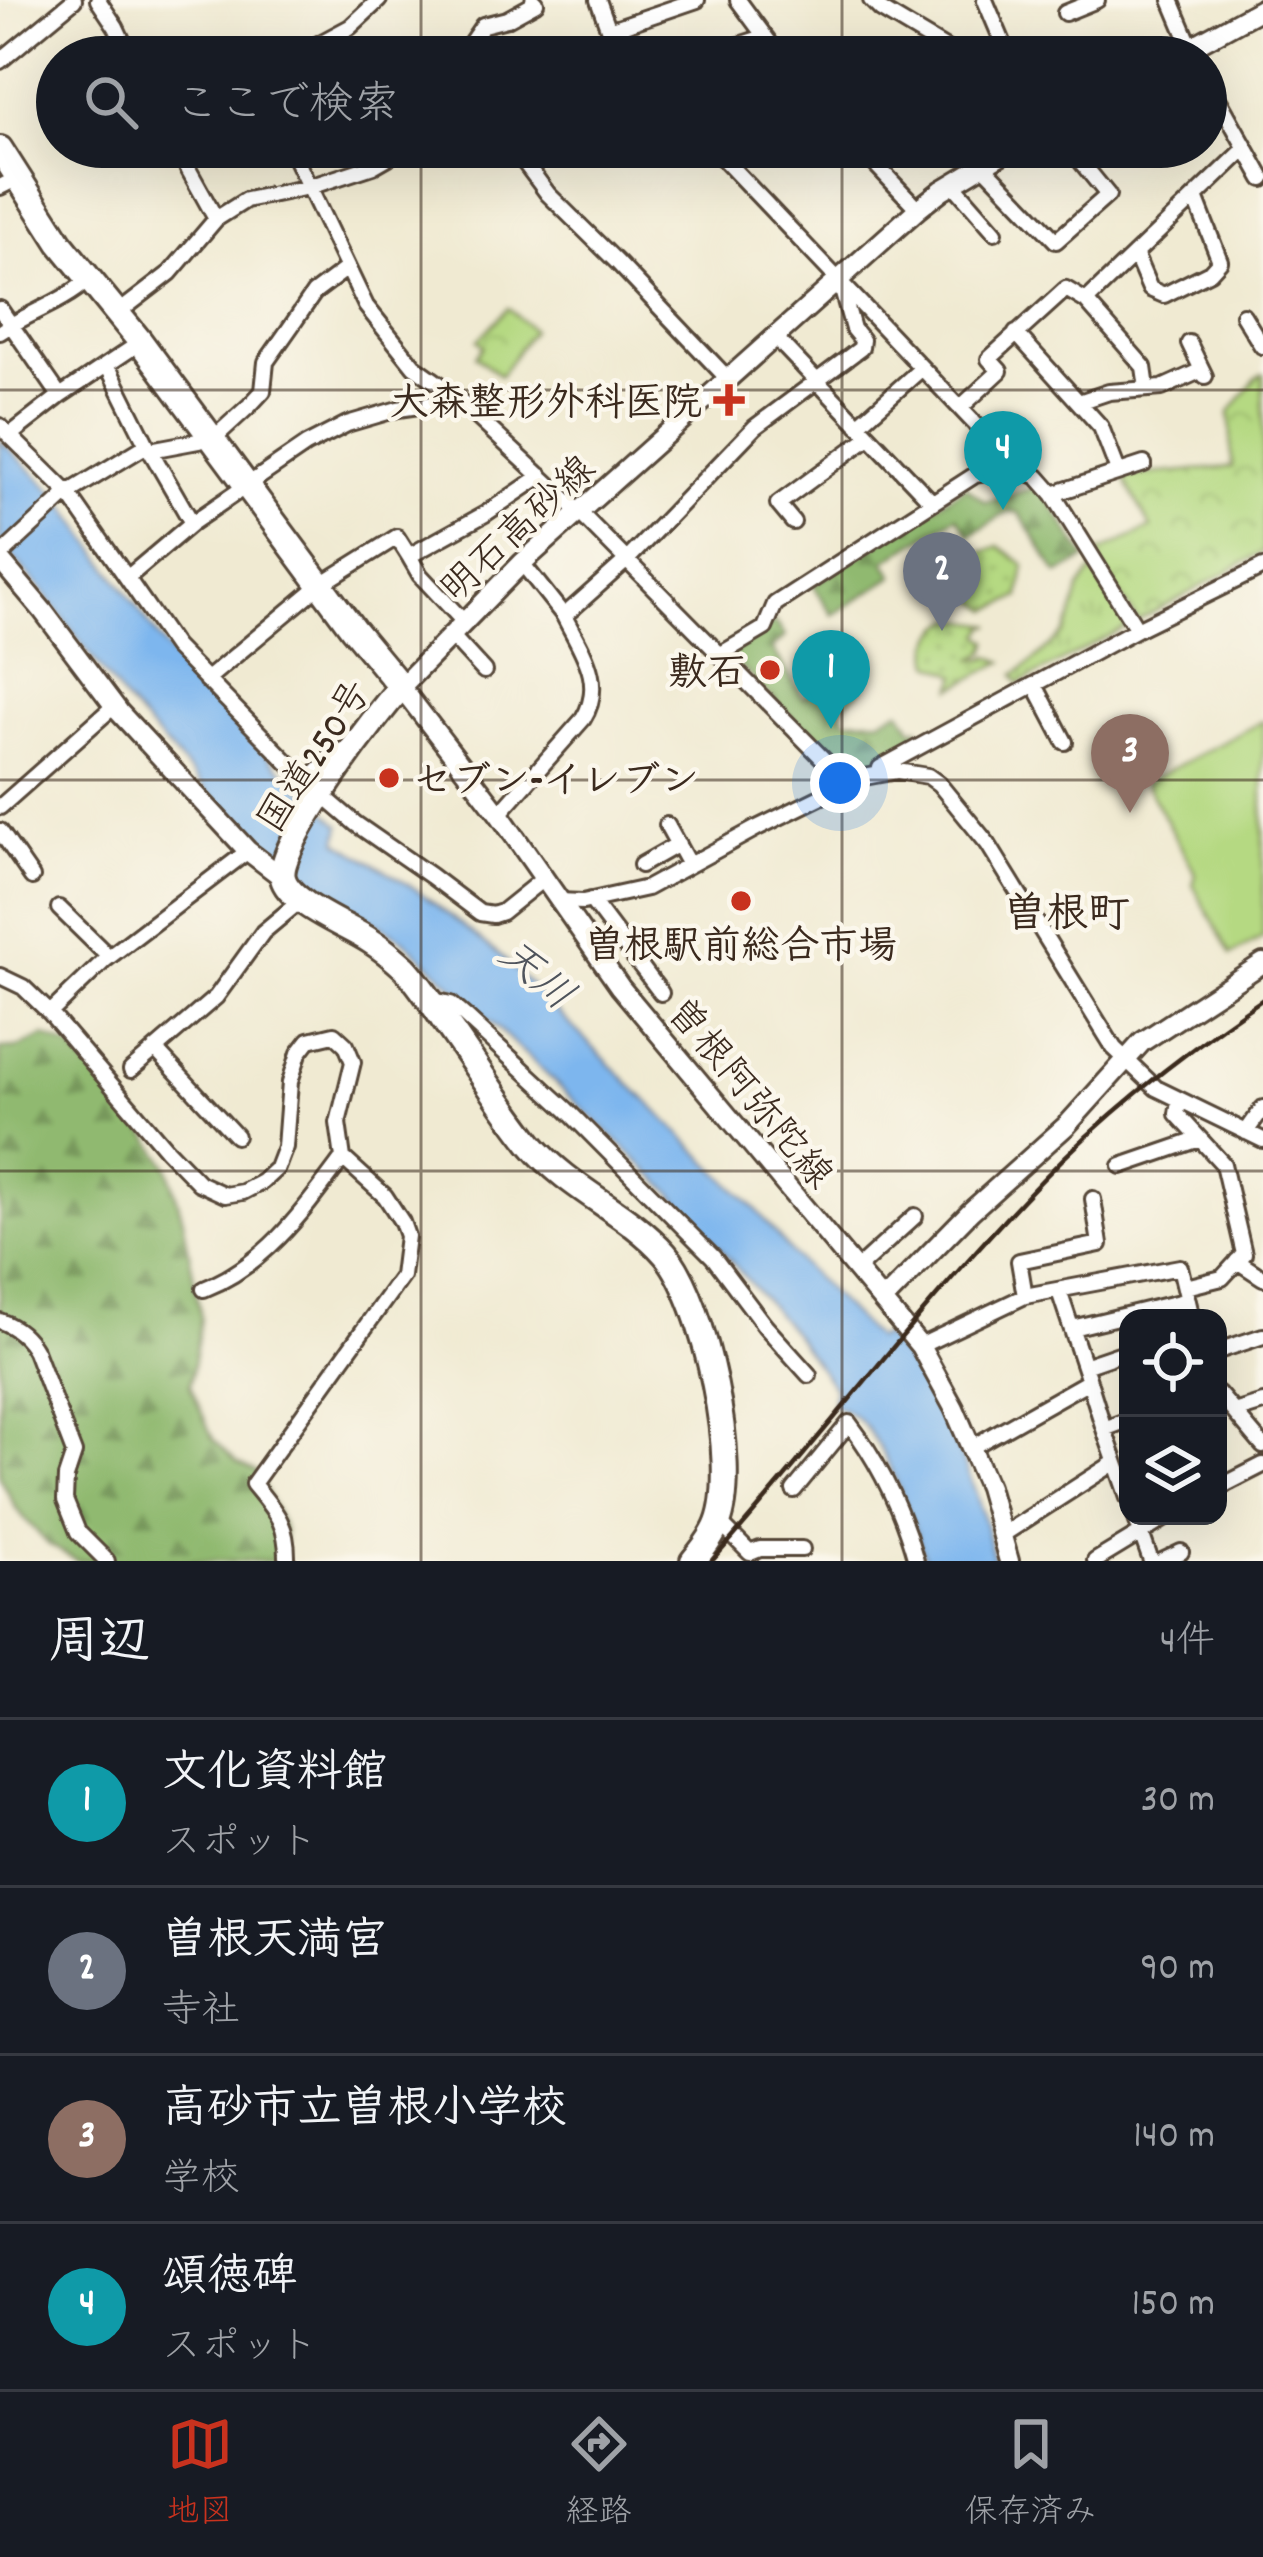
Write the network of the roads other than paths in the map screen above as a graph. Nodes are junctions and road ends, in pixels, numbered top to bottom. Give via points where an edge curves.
1 (74, 0) edge
2 (98, 0) edge
3 (379, 0) edge
4 (533, 0) edge
5 (598, 0) edge
6 (697, 0) edge
7 (738, 0) edge
8 (871, 0) edge
9 (986, 0) edge
10 (1171, 0) edge
11 (1094, 6) edge
12 (1258, 6) edge
13 (1065, 13) dead end
14 (609, 30) junction
15 (120, 36) edge
16 (333, 36) edge
17 (476, 36) edge
18 (612, 36) edge
19 (763, 36) edge
20 (925, 36) edge
21 (1001, 36) edge
22 (1181, 36) edge
23 (1213, 36) edge
24 (0, 61) edge
25 (1227, 114) edge
26 (1246, 148) junction
27 (0, 149) edge
28 (1227, 166) edge
29 (188, 168) edge
30 (300, 168) edge
31 (367, 168) edge
32 (529, 168) edge
33 (732, 168) edge
34 (880, 168) edge
35 (980, 168) edge
36 (985, 168) edge
37 (1086, 168) edge
38 (1225, 168) edge
39 (1263, 179) edge
40 (9, 182) edge
41 (953, 184) junction
42 (309, 187) junction
43 (1195, 197) junction
44 (918, 209) junction
45 (216, 219) junction
46 (995, 232) dead end
47 (1135, 254) junction
48 (346, 269) junction
49 (839, 279) junction
50 (88, 280) junction
51 (1086, 301) junction
52 (0, 308) edge
53 (118, 313) junction
54 (1243, 315) dead end
55 (6, 328) edge
56 (1016, 333) junction
57 (775, 337) junction
58 (1260, 338) edge
59 (141, 342) junction
60 (1189, 343) dead end
61 (107, 365) junction
62 (922, 368) junction
63 (728, 380) junction
64 (817, 381) junction
65 (1147, 388) junction
66 (449, 391) junction
67 (60, 396) junction
68 (1079, 402) junction
69 (960, 409) junction
70 (5, 431) edge
71 (863, 431) junction
72 (214, 438) junction
73 (148, 447) junction
74 (1144, 464) dead end
75 (1017, 468) junction
76 (1118, 471) junction
77 (541, 476) junction
78 (247, 485) junction
79 (68, 493) junction
80 (1053, 494) junction
81 (932, 502) junction
82 (579, 512) junction
83 (793, 522) dead end
84 (192, 523) junction
85 (409, 556) junction
86 (0, 558) edge
87 (628, 559) junction
88 (522, 563) junction
89 (1263, 567) edge
90 (127, 578) junction
91 (320, 586) junction
92 (565, 616) junction
93 (457, 628) junction
94 (1137, 629) junction
95 (721, 654) junction
96 (484, 671) dead end
97 (206, 680) junction
98 (1035, 685) junction
99 (401, 687) junction
100 (114, 706) junction
101 (932, 741) junction
102 (1065, 742) dead end
103 (928, 776) junction
104 (854, 781) junction
105 (317, 792) junction
106 (0, 807) edge
107 (499, 814) junction
108 (667, 825) dead end
109 (0, 831) edge
110 (677, 844) junction
111 (248, 851) junction
112 (641, 865) dead end
113 (689, 865) junction
114 (282, 874) junction
115 (32, 877) dead end
116 (543, 879) junction
117 (591, 900) junction
118 (300, 901) junction
119 (558, 901) junction
120 (59, 908) dead end
121 (109, 956) junction
122 (1263, 964) edge
123 (0, 976) edge
124 (661, 993) dead end
125 (430, 1000) junction
126 (50, 1013) junction
127 (156, 1050) junction
128 (1125, 1059) junction
129 (131, 1070) dead end
130 (1180, 1101) junction
131 (1263, 1108) edge
132 (1246, 1132) junction
133 (236, 1136) dead end
134 (1200, 1139) junction
135 (1263, 1140) edge
136 (344, 1158) junction
137 (1121, 1166) dead end
138 (1093, 1198) dead end
139 (915, 1216) dead end
140 (1238, 1261) junction
141 (857, 1269) junction
142 (1263, 1278) edge
143 (204, 1289) dead end
144 (1059, 1291) junction
145 (1187, 1293) junction
146 (1025, 1296) junction
147 (883, 1301) junction
148 (1190, 1309) edge
149 (0, 1321) edge
150 (1072, 1328) junction
151 (1263, 1336) edge
152 (920, 1346) junction
153 (1227, 1348) edge
154 (1119, 1356) edge
155 (1086, 1373) junction
156 (809, 1375) dead end
157 (1263, 1403) edge
158 (1227, 1404) edge
159 (1234, 1412) junction
160 (1119, 1424) edge
161 (1105, 1429) junction
162 (1262, 1443) edge
163 (972, 1447) junction
164 (1114, 1463) junction
165 (1263, 1465) edge
166 (1119, 1476) edge
167 (1227, 1483) edge
168 (794, 1490) dead end
169 (718, 1522) junction
170 (1138, 1525) edge
171 (1153, 1525) edge
172 (1141, 1532) junction
173 (1002, 1535) junction
174 (802, 1549) dead end
175 (1181, 1552) dead end
176 (781, 1554) edge
177 (107, 1561) edge
178 (287, 1561) edge
179 (693, 1561) edge
180 (916, 1561) edge
181 (1009, 1561) edge
182 (1095, 1561) edge
183 (1151, 1561) edge
184 (1162, 1561) edge

1 - 24 street
2 - 15 street
3 - 16 street
4 - 17 street
5 - 14 street
6 - 14 street
7 - 19 street
8 - 20 street
9 - 21 street
10 - 22 street
11 - 13 street
12 - 23 main road
14 - 18 street
25 - 26 street
26 - 28 street
26 - 39 street
27 - 40 highway, 国道250号
29 - 45 street
30 - 42 street
31 - 42 street
32 - 63 street
33 - 49 street
34 - 44 street
35 - 41 main road, 明石高砂線
36 - 37 street via 1056,241 1108,195
38 - 43 street
40 - 50 highway, 国道250号
41 - 44 main road, 明石高砂線
41 - 46 street
42 - 45 street via 246,200
42 - 48 street
43 - 47 street
43 - 47 street via 1220,261 1210,272 1164,295 1150,289
44 - 49 main road, 明石高砂線
45 - 53 street via 170,273
47 - 51 street
48 - 66 street via 414,366
48 - 72 street via 314,293 266,362 263,391
49 - 57 main road, 明石高砂線
49 - 62 street
49 - 64 street via 861,348
50 - 53 highway, 国道250号
50 - 55 street
51 - 56 street via 1066,289
51 - 65 street via 1144,367
52 - 55 street
53 - 59 highway, 国道250号
54 - 58 street
55 - 67 street
56 - 68 street
56 - 69 street via 988,359 1000,371
57 - 63 main road, 明石高砂線
57 - 64 street
59 - 61 street
59 - 72 highway, 国道250号
60 - 65 street via 1204,374
61 - 67 street
61 - 73 street
62 - 69 street
62 - 71 street
63 - 82 main road, 明石高砂線
64 - 71 street
64 - 87 street via 755,427
65 - 68 street
66 - 77 street
66 - 78 street via 440,403 347,424
67 - 70 street
68 - 76 street via 1101,427
69 - 75 street
70 - 79 street
71 - 81 street
71 - 83 street via 778,504
72 - 73 street
72 - 78 highway, 国道250号
73 - 79 street
73 - 84 street
74 - 76 street
75 - 80 street
75 - 81 street via 975,475
76 - 80 street
77 - 82 street
77 - 85 street
78 - 84 street
78 - 91 highway, 国道250号
79 - 86 street
79 - 90 street
80 - 94 street
81 - 95 street via 775,604 765,628
82 - 87 street
82 - 88 main road, 明石高砂線
84 - 90 street
85 - 91 street via 397,537
85 - 93 street
86 - 100 main road
87 - 92 street
87 - 95 street
88 - 92 street
88 - 93 main road, 明石高砂線
89 - 94 street
90 - 97 street
91 - 97 street
91 - 99 highway, 国道250号
92 - 107 street via 592,673 592,705
93 - 96 street
93 - 99 main road, 明石高砂線
94 - 98 street
95 - 104 street
97 - 105 street
98 - 101 street
98 - 102 street
99 - 105 highway, 国道250号
99 - 107 main road, 曽根阿弥陀線
100 - 106 street
100 - 111 main road
101 - 103 street via 924,757
101 - 104 street
103 - 104 street via 896,771
103 - 128 street via 988,844
104 - 113 street
105 - 114 highway, 国道250号
105 - 116 street via 479,913 502,912
107 - 116 main road, 曽根阿弥陀線
108 - 110 street
109 - 115 street
110 - 112 street
110 - 113 street
111 - 114 main road
111 - 121 street
113 - 117 street via 647,888
114 - 118 highway, 国道250号
116 - 119 main road, 曽根阿弥陀線
117 - 119 street
117 - 124 street
118 - 125 highway, 国道250号 via 375,943
118 - 127 street via 263,932 216,997
119 - 141 main road, 曽根阿弥陀線 via 620,987
120 - 121 street
121 - 126 street
122 - 128 main road
123 - 126 street
125 - 156 street via 452,1004 583,1125 712,1257
125 - 169 highway, 国道250号 via 534,1147 643,1234 682,1280 724,1430
126 - 136 street via 166,1149 199,1183 225,1195 277,1168 299,1053 309,1040 334,1034 352,1062 338,1123
127 - 129 street
127 - 133 street
128 - 130 street
128 - 147 main road
130 - 132 street
130 - 134 street via 1177,1114
131 - 132 street
132 - 135 street
134 - 137 street
134 - 140 street via 1223,1164 1244,1254
136 - 143 street via 272,1244
136 - 178 street via 403,1222 402,1276 253,1484 288,1535
138 - 146 street via 1100,1244 1019,1261
139 - 141 street
140 - 142 street
140 - 145 street
141 - 147 main road, 曽根阿弥陀線
144 - 145 street via 1180,1267
144 - 146 street
144 - 150 street
145 - 148 street
145 - 150 street
146 - 152 street
147 - 152 main road, 曽根阿弥陀線
149 - 177 street via 35,1351 74,1454 65,1500 78,1532
150 - 155 street
151 - 153 street
152 - 163 main road, 曽根阿弥陀線
154 - 155 street
155 - 161 street
155 - 163 street
157 - 159 street
158 - 159 street
159 - 162 street
160 - 161 street
161 - 164 street
163 - 173 main road, 曽根阿弥陀線
164 - 166 street
164 - 173 street
165 - 167 street
168 - 180 street via 849,1423 890,1488
169 - 176 street via 750,1552
169 - 179 highway, 国道250号
170 - 172 street
171 - 172 street
172 - 182 street
172 - 183 street
173 - 181 main road, 曽根阿弥陀線
174 - 176 street
175 - 184 street

